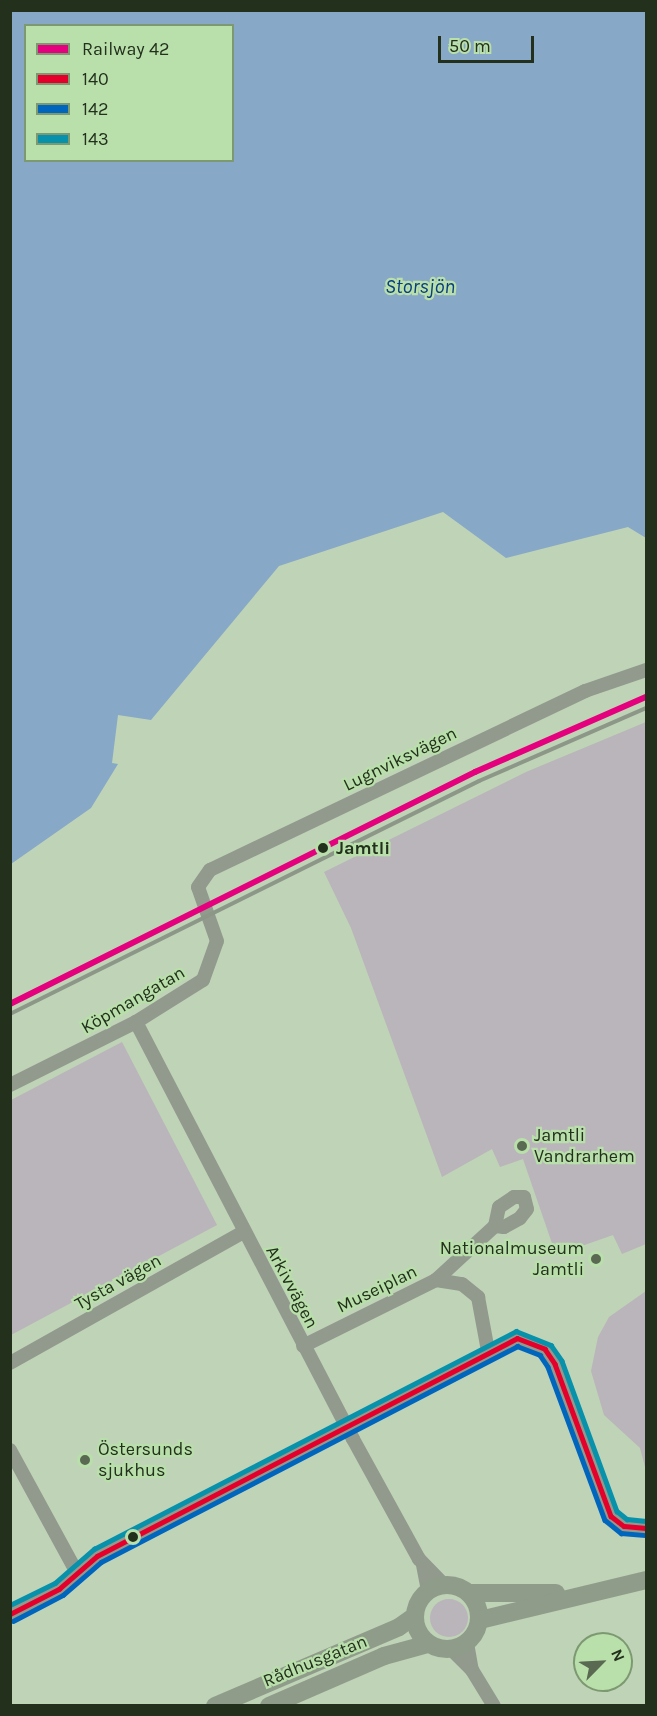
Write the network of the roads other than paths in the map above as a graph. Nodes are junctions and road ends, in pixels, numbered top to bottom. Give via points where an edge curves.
1 (646, 670) edge
2 (205, 907) joint
3 (136, 1022) junction
4 (10, 1085) edge
5 (495, 1226) dead end
6 (243, 1232) junction
7 (436, 1280) junction
8 (303, 1346) junction
9 (488, 1351) junction
10 (10, 1363) edge
11 (346, 1424) junction
12 (10, 1450) edge
13 (646, 1528) edge
14 (77, 1573) junction
15 (646, 1580) edge
16 (436, 1588) junction
17 (594, 1591) junction
18 (469, 1593) junction
19 (10, 1614) edge
20 (415, 1616) junction
21 (480, 1620) junction
22 (428, 1644) junction
23 (460, 1646) junction
24 (215, 1706) edge
25 (269, 1706) edge
26 (494, 1706) edge

1 - 2 street, Lugnviksvägen via 585,691 210,870 198,887
2 - 3 street, Köpmangatan via 217,941 203,980
3 - 4 street, Köpmangatan
3 - 6 street, Arkivvägen
5 - 7 street, Museiplan
6 - 8 street, Arkivvägen
6 - 10 street, Tysta vägen
7 - 8 street, Museiplan
7 - 9 street, Museiplan via 462,1284 478,1297
8 - 11 street, Arkivvägen
9 - 11 street
9 - 13 street via 517,1338 529,1339 545,1349 555,1364 611,1516 624,1526
11 - 14 street via 97,1556
11 - 16 street, Arkivvägen
12 - 14 street
14 - 19 street via 59,1589
15 - 17 main road
16 - 18 main road
16 - 20 main road
17 - 18 main road
17 - 21 main road
18 - 21 main road
20 - 22 main road
20 - 24 main road, Rådhusgatan via 399,1627
21 - 23 main road
22 - 23 main road
22 - 25 main road, Rådhusgatan via 373,1660
23 - 26 street

